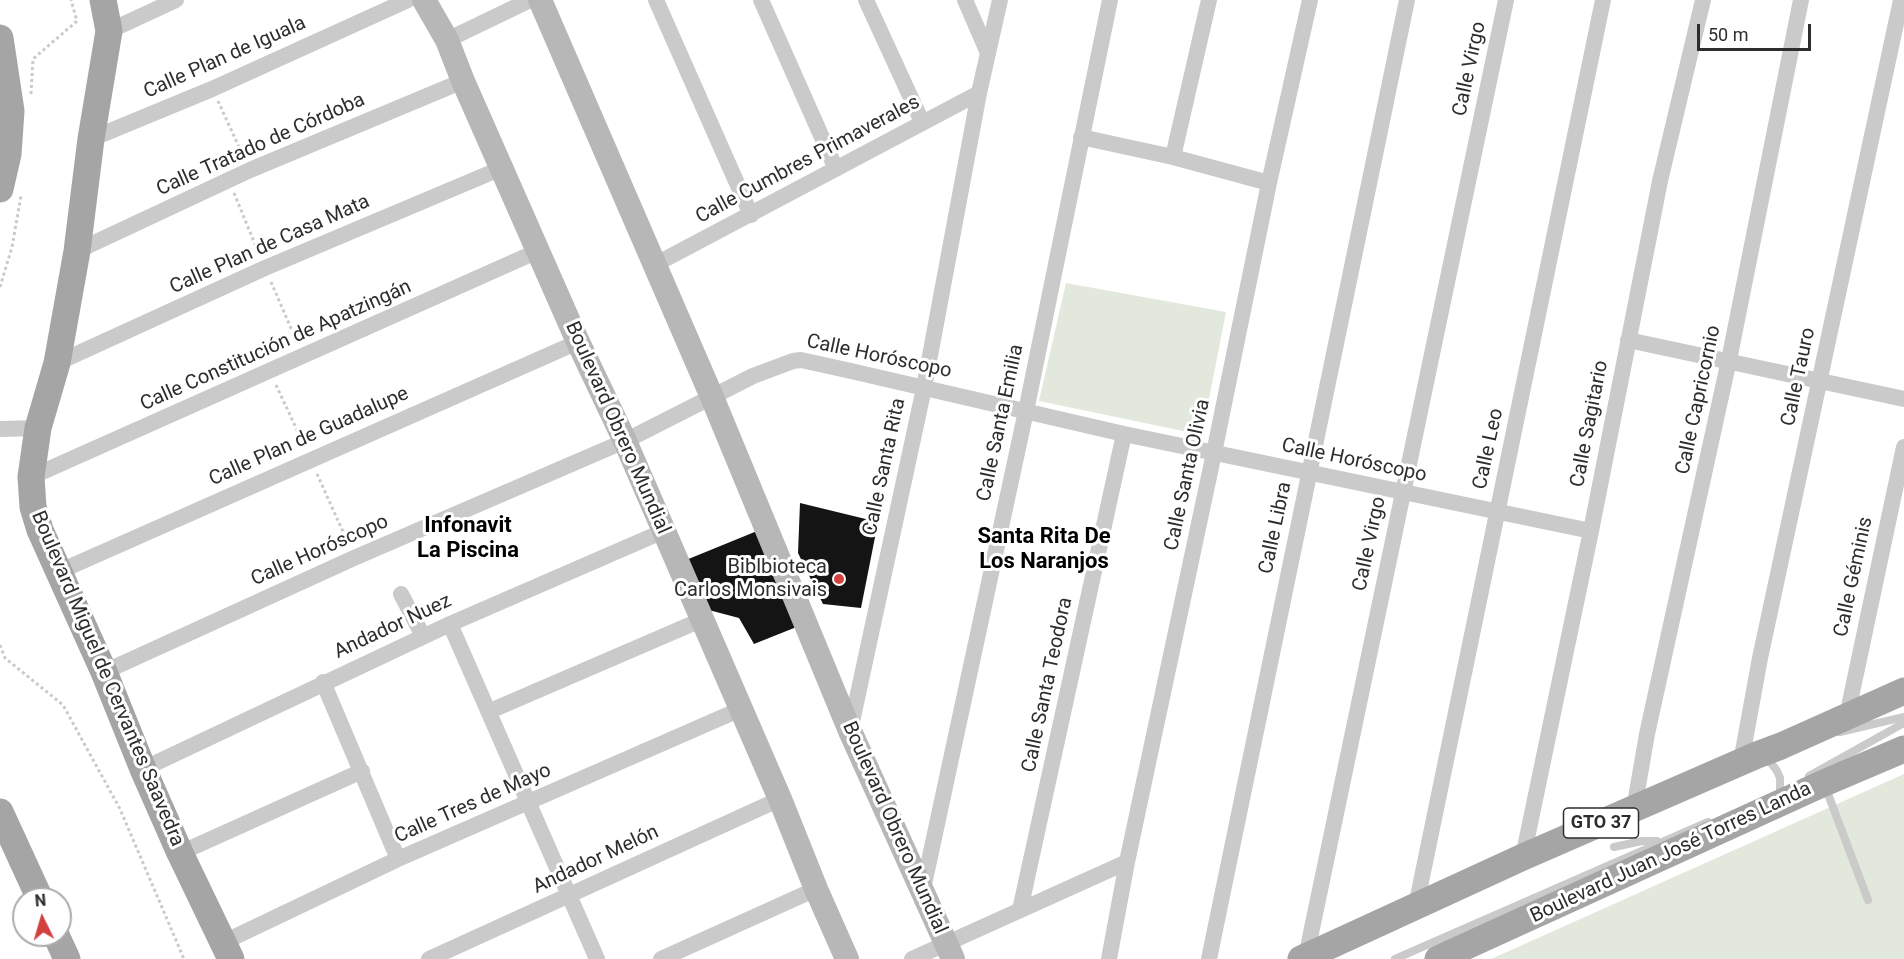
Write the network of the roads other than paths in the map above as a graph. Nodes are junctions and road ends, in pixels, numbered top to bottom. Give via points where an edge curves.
1 (104, 0) edge
2 (176, 0) edge
3 (408, 0) edge
4 (424, 0) edge
5 (530, 0) edge
6 (540, 0) edge
7 (656, 0) edge
8 (761, 0) edge
9 (866, 0) edge
10 (965, 0) edge
11 (1000, 0) edge
12 (1110, 0) edge
13 (1209, 0) edge
14 (1310, 0) edge
15 (1407, 0) edge
16 (1506, 0) edge
17 (1603, 0) edge
18 (1703, 0) edge
19 (1801, 0) edge
20 (1902, 0) edge
21 (109, 31) junction
22 (0, 38) edge
23 (447, 40) junction
24 (988, 53) junction
25 (463, 81) junction
26 (979, 93) junction
27 (922, 122) junction
28 (1081, 137) junction
29 (91, 139) junction
30 (1173, 157) junction
31 (501, 168) junction
32 (836, 170) junction
33 (1269, 183) junction
34 (0, 189) edge
35 (751, 215) junction
36 (77, 251) junction
37 (538, 251) junction
38 (656, 264) junction
39 (1628, 340) junction
40 (578, 342) junction
41 (1729, 360) junction
42 (57, 363) junction
43 (1820, 380) junction
44 (924, 387) junction
45 (712, 397) junction
46 (1904, 399) edge
47 (1026, 411) junction
48 (39, 428) junction
49 (0, 429) edge
50 (1124, 434) junction
51 (625, 441) junction
52 (1904, 447) edge
53 (1214, 453) junction
54 (1309, 473) junction
55 (31, 477) junction
56 (1402, 492) junction
57 (1497, 512) junction
58 (664, 531) junction
59 (1591, 531) junction
60 (58, 572) junction
61 (401, 594) dead end
62 (701, 620) junction
63 (450, 624) junction
64 (423, 636) junction
65 (104, 672) junction
66 (323, 682) junction
67 (1904, 691) edge
68 (741, 709) junction
69 (490, 711) junction
70 (1847, 716) junction
71 (1904, 717) edge
72 (1904, 723) edge
73 (850, 731) junction
74 (1904, 749) edge
75 (1760, 755) junction
76 (143, 769) junction
77 (362, 771) junction
78 (1812, 782) junction
79 (1790, 786) dead end
80 (1780, 792) junction
81 (1769, 796) dead end
82 (780, 799) junction
83 (529, 802) junction
84 (1634, 809) junction
85 (0, 812) edge
86 (1715, 819) dead end
87 (1661, 841) junction
88 (1614, 847) dead end
89 (180, 853) junction
90 (1523, 857) junction
91 (398, 859) junction
92 (1127, 862) junction
93 (34, 887) edge
94 (816, 889) junction
95 (923, 889) junction
96 (570, 895) junction
97 (1868, 900) dead end
98 (1416, 906) junction
99 (1020, 910) junction
100 (227, 951) edge
101 (949, 952) edge
102 (1304, 958) edge
103 (429, 959) edge
104 (597, 959) edge
105 (661, 959) edge
106 (847, 959) edge
107 (912, 959) edge
108 (1109, 959) edge
109 (1209, 959) edge
110 (1395, 959) edge
111 (1438, 959) edge

1 - 21 main road, Boulevard Miguel de Cervantes Saavedra
2 - 21 street
3 - 29 street, Calle Plan de Iguala
4 - 23 street, Boulevard Obrero Mundial
5 - 23 street
6 - 38 street, Boulevard Obrero Mundial
7 - 35 street
8 - 32 street
9 - 27 street
10 - 24 street
11 - 24 street, Calle Santa Rita
12 - 28 street, Calle Santa Emilia
13 - 30 street
14 - 33 street, Calle Santa Olivia
15 - 54 street, Calle Libra
16 - 56 street, Calle Virgo
17 - 57 street, Calle Leo
18 - 39 street, Calle Sagitario via 1660,181
19 - 41 street, Calle Capricornio
20 - 43 street, Calle Tauro
21 - 29 main road, Boulevard Miguel de Cervantes Saavedra
22 - 34 main road via 10,111 8,154
23 - 25 street, Boulevard Obrero Mundial
24 - 26 street, Calle Santa Rita
25 - 31 street, Boulevard Obrero Mundial
25 - 36 street, Calle Tratado de Córdoba via 250,170
26 - 27 street, Calle Cumbres Primaverales
26 - 44 street, Calle Santa Rita
27 - 32 street, Calle Cumbres Primaverales
28 - 30 street
28 - 47 street, Calle Santa Emilia
29 - 36 main road, Boulevard Miguel de Cervantes Saavedra
30 - 33 street
31 - 37 street, Boulevard Obrero Mundial
31 - 42 street, Calle Plan de Casa Mata via 265,268
32 - 35 street, Calle Cumbres Primaverales
33 - 53 street, Calle Santa Olivia
35 - 38 street, Calle Cumbres Primaverales
36 - 42 main road, Boulevard Miguel de Cervantes Saavedra
37 - 40 street, Boulevard Obrero Mundial
37 - 55 street, Calle Constitución de Apatzingán
38 - 45 street, Boulevard Obrero Mundial
39 - 41 street
39 - 59 street, Calle Sagitario
40 - 51 street, Boulevard Obrero Mundial
40 - 60 street, Calle Plan de Guadalupe
41 - 43 street
41 - 84 street, Calle Capricornio
42 - 48 main road, Boulevard Miguel de Cervantes Saavedra
43 - 46 street
43 - 75 street, Calle Tauro via 1760,658
44 - 45 street, Calle Horóscopo via 801,360 753,376
44 - 47 street, Calle Horóscopo
44 - 73 street, Calle Santa Rita
45 - 51 street, Calle Horóscopo
45 - 73 street, Boulevard Obrero Mundial
47 - 50 street, Calle Horóscopo
47 - 95 street, Calle Santa Emilia
48 - 49 street
48 - 55 main road, Boulevard Miguel de Cervantes Saavedra
50 - 53 street, Calle Horóscopo
50 - 99 street, Calle Santa Teodora
51 - 58 street, Boulevard Obrero Mundial
51 - 65 street, Calle Horóscopo
52 - 70 street, Calle Géminis
53 - 54 street, Calle Horóscopo
53 - 92 street, Calle Santa Olivia
54 - 56 street, Calle Horóscopo
54 - 109 street, Calle Libra
55 - 60 main road, Boulevard Miguel de Cervantes Saavedra via 33,507
56 - 57 street, Calle Horóscopo
56 - 102 street, Calle Virgo
57 - 59 street, Calle Horóscopo
57 - 98 street, Calle Leo
58 - 62 street, Boulevard Obrero Mundial
58 - 63 street, Andador Nuez
59 - 90 street, Calle Sagitario
60 - 65 main road, Boulevard Miguel de Cervantes Saavedra
61 - 64 street
62 - 68 street, Boulevard Obrero Mundial
62 - 69 street
63 - 64 street, Andador Nuez
63 - 69 street
64 - 66 street, Andador Nuez
65 - 76 main road, Boulevard Miguel de Cervantes Saavedra
66 - 76 street, Andador Nuez
66 - 77 street
67 - 70 main road, GTO 37
68 - 82 street, Boulevard Obrero Mundial
68 - 83 street, Calle Tres de Mayo
69 - 83 street
70 - 75 main road, GTO 37
71 - 75 lane
72 - 78 lane
73 - 95 street, Boulevard Obrero Mundial
74 - 78 main road, Boulevard Juan José Torres Landa / GTO 37
75 - 80 lane via 1777,771
75 - 84 main road, GTO 37
76 - 89 main road, Boulevard Miguel de Cervantes Saavedra
77 - 89 street
77 - 91 street
78 - 97 lane via 1838,816
78 - 111 main road, Boulevard Juan José Torres Landa / GTO 37
79 - 80 lane
80 - 81 lane
82 - 94 street, Boulevard Obrero Mundial
82 - 96 street, Andador Melón
83 - 91 street, Calle Tres de Mayo
83 - 96 street
84 - 90 main road, GTO 37
85 - 93 main road
86 - 87 lane
87 - 88 lane
87 - 110 lane
89 - 100 main road, Boulevard Miguel de Cervantes Saavedra
90 - 98 main road, GTO 37
91 - 100 street, Calle Tres de Mayo
92 - 99 street
92 - 108 street, Calle Santa Olivia
94 - 105 street
94 - 106 street, Boulevard Obrero Mundial
95 - 101 street, Boulevard Obrero Mundial
96 - 103 street, Andador Melón
96 - 104 street
98 - 102 main road, GTO 37
99 - 101 street
101 - 107 street

